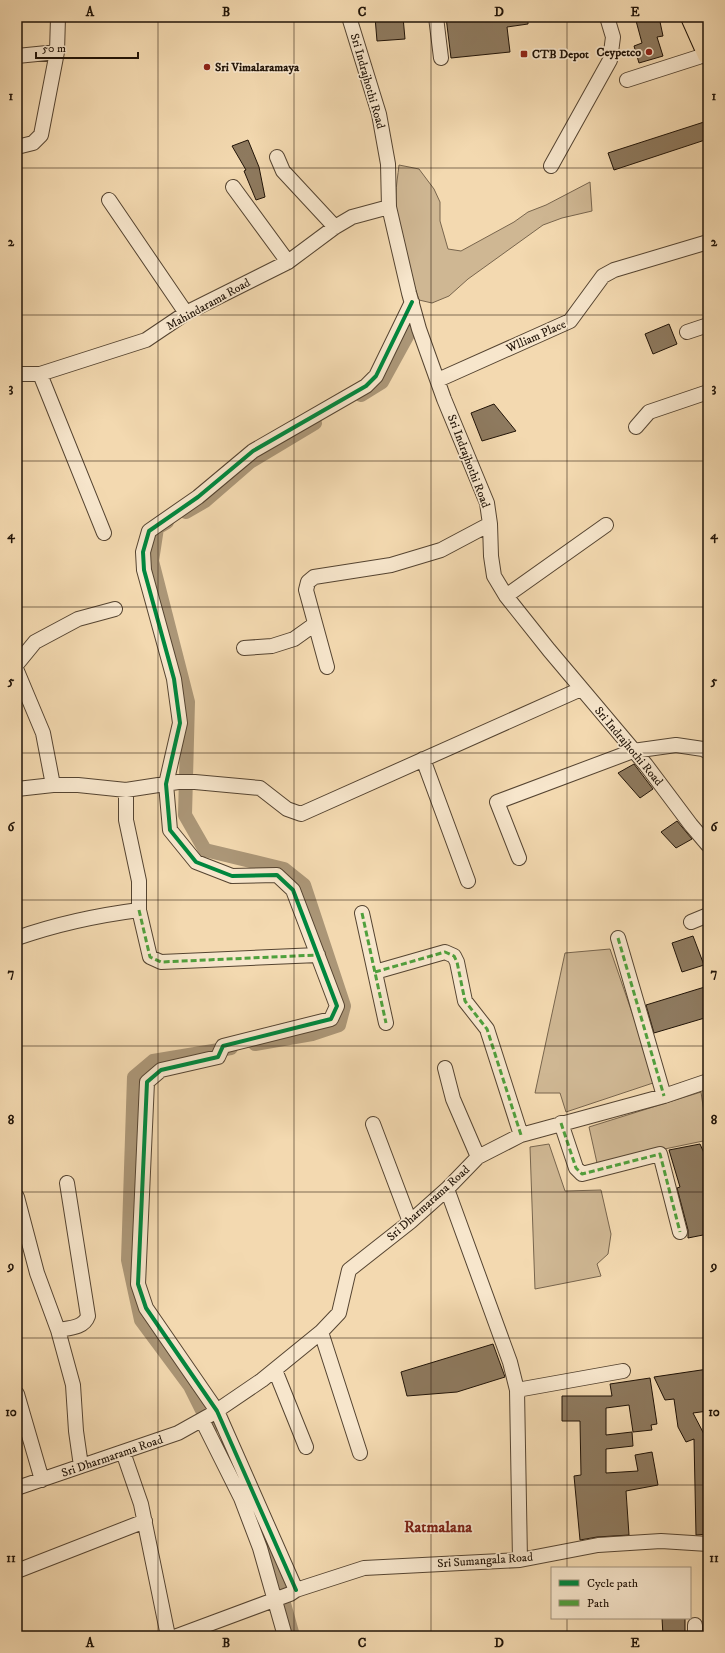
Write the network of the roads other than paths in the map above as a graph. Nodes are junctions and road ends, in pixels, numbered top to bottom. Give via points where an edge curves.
1 (58, 17) edge
2 (349, 17) edge
3 (436, 17) edge
4 (607, 17) edge
5 (691, 17) edge
6 (56, 52) junction
7 (708, 55) edge
8 (17, 56) edge
9 (441, 58) dead end
10 (627, 80) dead end
11 (17, 147) edge
12 (277, 157) dead end
13 (551, 166) dead end
14 (234, 187) dead end
15 (109, 200) dead end
16 (389, 207) junction
17 (335, 227) junction
18 (708, 242) edge
19 (288, 262) junction
20 (412, 302) junction
21 (186, 313) junction
22 (708, 325) edge
23 (687, 332) dead end
24 (17, 374) edge
25 (40, 374) junction
26 (438, 380) junction
27 (708, 392) edge
28 (636, 427) dead end
29 (490, 524) junction
30 (606, 525) dead end
31 (104, 533) dead end
32 (506, 596) junction
33 (115, 609) dead end
34 (315, 624) junction
35 (244, 648) dead end
36 (17, 664) edge
37 (327, 667) dead end
38 (17, 671) edge
39 (581, 689) junction
40 (633, 751) junction
41 (708, 752) edge
42 (423, 759) junction
43 (172, 783) junction
44 (53, 785) junction
45 (17, 789) edge
46 (126, 790) junction
47 (708, 845) edge
48 (519, 858) dead end
49 (468, 881) dead end
50 (139, 910) junction
51 (362, 913) dead end
52 (708, 915) edge
53 (692, 922) dead end
54 (17, 938) edge
55 (618, 938) dead end
56 (318, 955) junction
57 (375, 972) junction
58 (386, 1023) dead end
59 (445, 1068) dead end
60 (708, 1081) edge
61 (664, 1096) junction
62 (561, 1123) junction
63 (373, 1124) dead end
64 (521, 1135) junction
65 (478, 1157) junction
66 (67, 1183) dead end
67 (447, 1189) junction
68 (17, 1197) edge
69 (410, 1222) junction
70 (680, 1232) dead end
71 (58, 1330) junction
72 (321, 1332) junction
73 (275, 1370) junction
74 (623, 1371) dead end
75 (517, 1390) junction
76 (17, 1394) edge
77 (209, 1416) junction
78 (306, 1447) dead end
79 (123, 1452) junction
80 (360, 1453) dead end
81 (81, 1466) junction
82 (42, 1480) junction
83 (17, 1488) edge
84 (144, 1521) junction
85 (708, 1544) edge
86 (520, 1560) junction
87 (17, 1571) edge
88 (285, 1595) junction
89 (168, 1636) edge
90 (177, 1636) edge
91 (285, 1636) edge

1 - 6 street
2 - 16 street, Sri Indrajhothi Road via 379,114 388,164
3 - 9 street
4 - 13 street via 613,37 610,60
5 - 7 highway
6 - 8 street
6 - 11 street via 41,135 32,143
7 - 10 street
12 - 17 street via 283,171
14 - 19 street
15 - 21 street
16 - 17 street, Mahindarama Road via 352,217
16 - 20 street, Sri Indrajhothi Road
17 - 19 street, Mahindarama Road
18 - 26 street, Wlliam Place via 614,270 604,276 570,321
19 - 21 street, Mahindarama Road
20 - 26 street, Sri Indrajhothi Road
20 - 43 street via 376,376 366,386 253,451 198,497 149,531 143,552 144,570 174,679 180,723
21 - 25 street, Mahindarama Road via 146,340
22 - 23 street
24 - 25 street, Mahindarama Road
25 - 31 street
26 - 29 street, Sri Indrajhothi Road via 487,503
27 - 28 street via 649,412
29 - 32 street, Sri Indrajhothi Road via 494,576
29 - 34 street via 441,550 391,565 314,577 308,582 306,590
30 - 32 street
32 - 39 street, Sri Indrajhothi Road
33 - 36 street via 78,619 35,642
34 - 35 street via 294,638 272,646
34 - 37 street
38 - 44 street via 43,733
39 - 40 street, Sri Indrajhothi Road
39 - 42 street
40 - 41 street via 676,745
40 - 47 street, Sri Indrajhothi Road
40 - 48 street via 497,802
42 - 43 street via 301,814 287,809 260,788 195,782
42 - 49 street
43 - 46 street
43 - 56 street via 170,830 196,862 232,876 277,875 293,890
44 - 45 street
44 - 46 street
46 - 50 street via 126,820 139,881
50 - 54 street via 115,913
50 - 56 street via 150,957 161,962
51 - 57 street
52 - 53 street
55 - 61 street
56 - 77 street via 337,1006 331,1019 161,1070 147,1082 138,1284 146,1308
57 - 58 street
57 - 64 street via 445,952 454,956 465,1001 487,1029
59 - 65 street via 453,1099
60 - 61 street, Sri Dharmarama Road
61 - 62 street, Sri Dharmarama Road
62 - 64 street, Sri Dharmarama Road
62 - 70 street via 576,1168 582,1174 660,1154
63 - 69 street
64 - 65 street, Sri Dharmarama Road
65 - 67 street, Sri Dharmarama Road
66 - 71 street via 88,1316 86,1322 80,1325
67 - 69 street, Sri Dharmarama Road
67 - 75 street via 507,1355
68 - 71 street via 37,1273
69 - 72 street, Sri Dharmarama Road via 349,1270 339,1313
71 - 81 street via 73,1385
72 - 73 street, Sri Dharmarama Road
72 - 80 street
73 - 77 street, Sri Dharmarama Road
73 - 78 street
74 - 75 street
75 - 86 street
76 - 82 street
77 - 79 street, Sri Dharmarama Road via 178,1433
77 - 88 street
77 - 88 street via 260,1548
79 - 81 street, Sri Dharmarama Road
79 - 84 street via 141,1504
81 - 82 street, Sri Dharmarama Road
82 - 83 street, Sri Dharmarama Road
84 - 87 street
84 - 89 street
85 - 86 street, Sri Sumangala Road via 661,1541 598,1546
86 - 88 street, Sri Sumangala Road via 364,1568
88 - 90 street, Sri Sumangala Road
88 - 91 street

